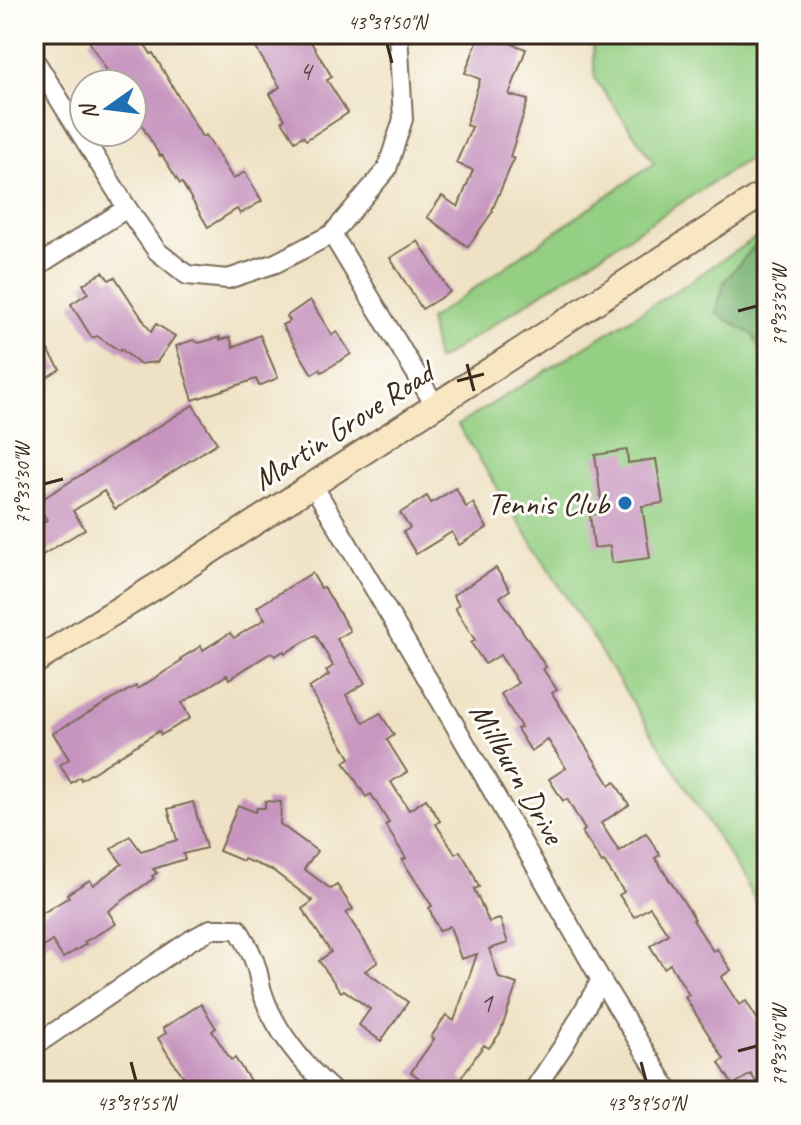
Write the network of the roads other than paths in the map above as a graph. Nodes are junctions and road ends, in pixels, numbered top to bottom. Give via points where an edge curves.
1 (387, 34) edge
2 (398, 34) edge
3 (400, 58) junction
4 (34, 59) edge
5 (767, 191) edge
6 (127, 208) junction
7 (332, 234) junction
8 (34, 268) edge
9 (435, 405) junction
10 (313, 485) junction
11 (34, 662) edge
12 (601, 980) junction
13 (34, 1046) edge
14 (333, 1091) edge
15 (533, 1091) edge
16 (669, 1091) edge

1 - 3 street
2 - 3 street
3 - 7 street via 403,119 387,169
4 - 6 street
5 - 9 main road, Martin Grove Road
6 - 7 street via 157,251 187,275 228,279 276,263
6 - 8 street
7 - 9 street
9 - 10 main road, Martin Grove Road
10 - 11 main road, Martin Grove Road
10 - 12 street, Millburn Drive
12 - 15 street
12 - 16 street, Millburn Drive
13 - 14 street via 191,940 211,929 238,929 275,1019 310,1071

